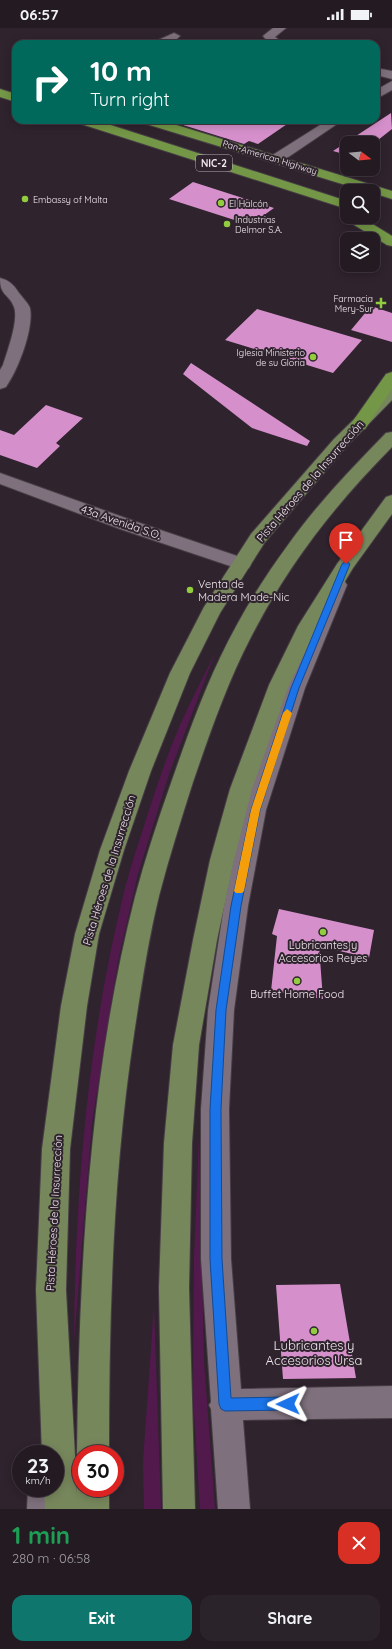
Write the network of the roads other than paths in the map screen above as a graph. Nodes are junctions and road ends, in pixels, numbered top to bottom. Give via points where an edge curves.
1 (280, 28) edge
2 (174, 36) dead end
3 (166, 40) edge
4 (272, 40) edge
5 (380, 72) edge
6 (392, 75) edge
7 (392, 85) edge
8 (0, 86) edge
9 (12, 90) edge
10 (380, 92) edge
11 (0, 93) edge
12 (12, 97) edge
13 (94, 124) edge
14 (129, 124) edge
15 (161, 124) edge
16 (331, 124) edge
17 (276, 159) junction
18 (231, 169) junction
19 (340, 190) edge
20 (392, 196) edge
21 (380, 202) edge
22 (340, 203) edge
23 (392, 206) edge
24 (340, 213) edge
25 (364, 224) edge
26 (392, 242) edge
27 (0, 282) edge
28 (392, 377) edge
29 (0, 384) edge
30 (392, 391) edge
31 (359, 425) junction
32 (392, 438) edge
33 (0, 478) edge
34 (392, 501) edge
35 (242, 564) junction
36 (346, 564) junction
37 (51, 1290) junction
38 (392, 1402) edge
39 (225, 1404) junction
40 (45, 1445) edge
41 (93, 1445) edge
42 (44, 1497) edge
43 (93, 1497) edge
44 (43, 1509) edge
45 (61, 1509) edge
46 (93, 1509) edge
47 (179, 1509) edge
48 (234, 1509) edge

1 - 4 street via 269,36
2 - 3 street
5 - 6 street
7 - 10 street
8 - 9 highway
11 - 12 highway
13 - 18 highway, NIC-2
14 - 19 highway, Pan-American Highway / NIC-2
15 - 17 highway, Pan-American Highway / NIC-2
16 - 17 street
17 - 20 highway, Pan-American Highway / NIC-2
18 - 22 highway, NIC-2
18 - 24 highway
21 - 23 highway
25 - 26 highway
27 - 29 street via 8,288 22,307 22,325 11,365
28 - 31 highway
30 - 31 main road, Pista Héroes de la Insurrección
31 - 35 main road, Pista Héroes de la Insurrección via 258,538
32 - 41 main road via 350,480 308,530 249,621 200,733 152,876 138,936 115,1077 102,1199
33 - 35 street, 43a Avenida S.O.
34 - 36 main road
35 - 37 main road, Pista Héroes de la Insurrección via 211,612 180,673 140,771 112,850 87,934 74,1006 56,1149
36 - 39 street via 295,688 255,810 235,913 221,1010 215,1109 216,1259
36 - 47 main road via 308,626 279,685 241,789 222,860 196,987 181,1091 176,1196 174,1288
37 - 40 street, Pista Héroes de la Insurrección
37 - 45 main road
38 - 39 street
39 - 48 street
42 - 44 street
43 - 46 main road

